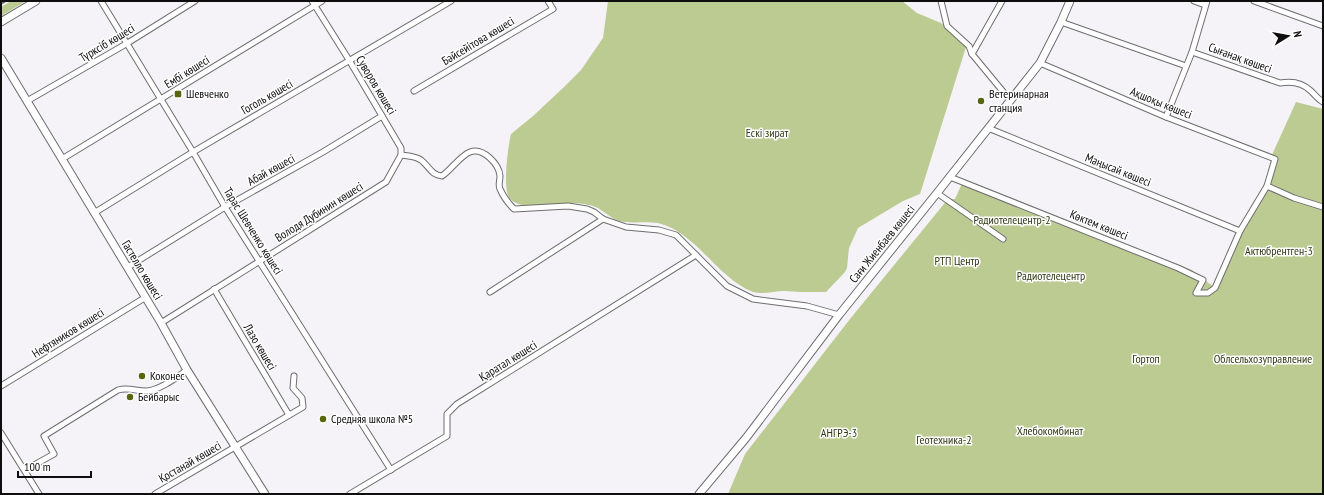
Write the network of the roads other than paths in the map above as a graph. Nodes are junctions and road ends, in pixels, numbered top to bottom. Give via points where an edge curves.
1 (36, 1) edge
2 (101, 1) edge
3 (195, 1) edge
4 (322, 1) edge
5 (451, 1) edge
6 (548, 1) edge
7 (940, 1) edge
8 (1002, 1) edge
9 (1070, 1) edge
10 (1194, 1) edge
11 (1254, 1) edge
12 (313, 3) edge
13 (1206, 3) edge
14 (1, 22) edge
15 (1061, 22) junction
16 (1323, 26) edge
17 (126, 44) junction
18 (1192, 52) junction
19 (972, 54) junction
20 (1, 58) edge
21 (349, 60) junction
22 (1040, 63) junction
23 (1186, 66) junction
24 (414, 91) dead end
25 (161, 100) junction
26 (1010, 100) junction
27 (27, 101) junction
28 (1323, 102) edge
29 (382, 116) junction
30 (1166, 117) junction
31 (988, 128) junction
32 (193, 152) junction
33 (401, 155) junction
34 (62, 159) junction
35 (950, 177) junction
36 (1267, 186) junction
37 (937, 193) junction
38 (225, 207) junction
39 (1323, 207) edge
40 (94, 213) junction
41 (603, 218) junction
42 (1240, 231) junction
43 (1003, 239) dead end
44 (696, 255) junction
45 (260, 261) junction
46 (128, 267) junction
47 (214, 289) junction
48 (490, 292) dead end
49 (146, 297) junction
50 (839, 315) junction
51 (161, 323) junction
52 (187, 370) junction
53 (294, 376) dead end
54 (1, 386) edge
55 (289, 415) junction
56 (1, 432) edge
57 (236, 447) junction
58 (24, 470) junction
59 (391, 470) junction
60 (39, 494) edge
61 (155, 494) edge
62 (265, 494) edge
63 (350, 494) edge
64 (699, 494) edge

1 - 14 main road
2 - 17 street, Тарас Шевченко көшесі
3 - 17 street, Түрксіб көшесі
4 - 12 street, Ембі көшесі
5 - 21 street, Гоголь көшесі
6 - 24 street, Бәйсейітова көшесі via 552,9
7 - 19 street via 947,26 969,46
8 - 19 street
9 - 15 main road, Сағи Жиенбаев көшесі
10 - 13 street
11 - 16 street
12 - 21 street, Суворов көшесі
12 - 25 street, Ембі көшесі
13 - 18 street
15 - 22 main road, Сағи Жиенбаев көшесі
15 - 23 street
17 - 25 street, Тарас Шевченко көшесі
17 - 27 street, Түрксіб көшесі
18 - 23 street
18 - 28 street, Сығанақ көшесі via 1280,83 1301,83
19 - 26 street
20 - 27 main road, Гастелло көшесі
21 - 29 street, Суворов көшесі
21 - 32 street, Гоголь көшесі
22 - 26 main road, Сағи Жиенбаев көшесі
22 - 30 street, Ақшоқы көшесі
23 - 30 street
25 - 32 street, Тарас Шевченко көшесі
25 - 34 street, Ембі көшесі
26 - 31 main road, Сағи Жиенбаев көшесі
27 - 34 main road, Гастелло көшесі
29 - 33 street, Суворов көшесі via 401,148
29 - 38 street, Абай көшесі
30 - 36 street, Ақшоқы көшесі via 1275,159
31 - 35 main road, Сағи Жиенбаев көшесі
31 - 42 street, Маңысай көшесі
32 - 38 street, Тарас Шевченко көшесі
32 - 40 street, Гоголь көшесі
33 - 41 street via 415,157 432,173 442,176 469,152 482,152 498,168 499,187 504,198 514,209 568,206 586,209
33 - 45 street, Володя Дубинин көшесі via 386,182
34 - 40 main road, Гастелло көшесі
35 - 37 main road, Сағи Жиенбаев көшесі
35 - 42 street, Көктем көшесі via 1178,268 1203,280 1196,293 1208,293 1216,288
36 - 39 street
36 - 42 street
37 - 43 street
37 - 50 main road, Сағи Жиенбаев көшесі
38 - 45 street, Тарас Шевченко көшесі
38 - 46 street, Абай көшесі
40 - 46 main road, Гастелло көшесі
41 - 44 street via 626,226 660,230 676,235
41 - 48 street
44 - 50 street via 727,286 753,299 807,306
44 - 59 street, Қаратал көшесі via 457,404 447,414 447,436
45 - 47 street, Володя Дубинин көшесі
45 - 59 street, Тарас Шевченко көшесі
46 - 49 main road, Гастелло көшесі
47 - 51 street, Володя Дубинин көшесі
47 - 55 street, Лазо көшесі
49 - 51 main road, Гастелло көшесі
49 - 54 street, Нефтяников көшесі
50 - 64 main road, Сағи Жиенбаев көшесі via 746,438
51 - 52 main road, Гастелло көшесі
52 - 57 main road, Гастелло көшесі
52 - 58 street via 150,390 118,390 44,436 54,454
53 - 55 street, Лазо көшесі via 293,388 302,398 303,407
55 - 57 street, Лазо көшесі
56 - 58 street
57 - 61 street, Қостанай көшесі
57 - 62 main road, Гастелло көшесі
58 - 60 street
59 - 63 street, Қаратал көшесі

